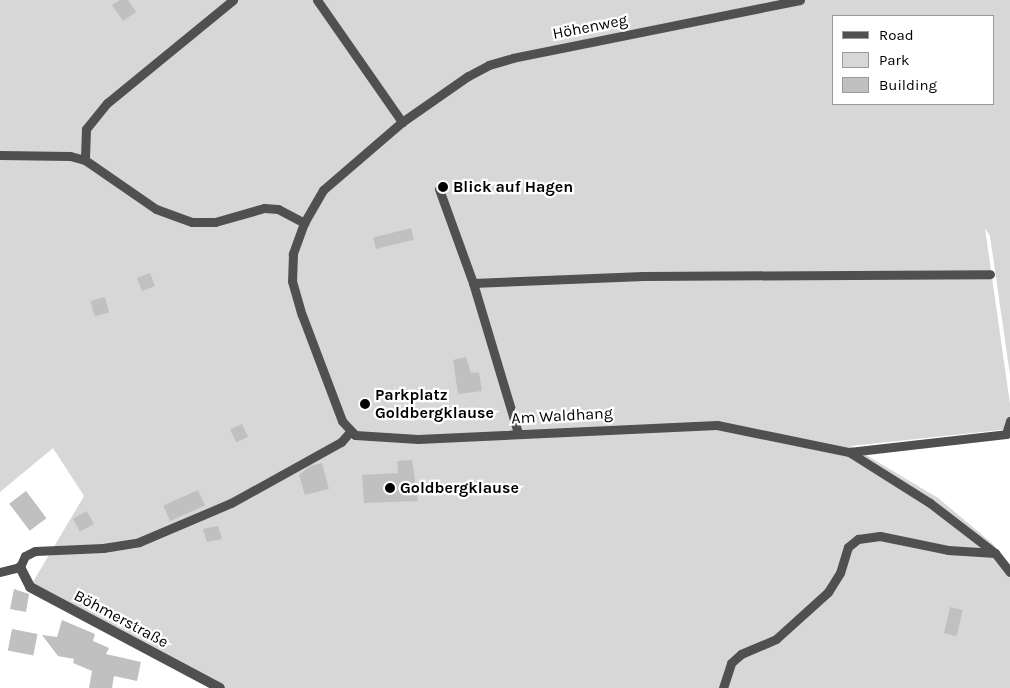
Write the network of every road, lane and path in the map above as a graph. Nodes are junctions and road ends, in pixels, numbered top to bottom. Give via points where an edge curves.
1 (233, 0) edge
2 (318, 0) edge
3 (800, 0) edge
4 (402, 122) junction
5 (0, 156) edge
6 (85, 160) junction
7 (439, 189) dead end
8 (304, 223) junction
9 (990, 274) dead end
10 (473, 283) junction
11 (1010, 421) edge
12 (350, 432) junction
13 (518, 433) junction
14 (849, 452) junction
15 (996, 553) junction
16 (20, 567) junction
17 (0, 572) edge
18 (1010, 572) edge
19 (220, 688) edge
20 (723, 688) edge

1 - 6 lane via 107,103 86,129
2 - 4 lane
3 - 4 lane, Höhenweg via 489,65
4 - 8 lane, Höhenweg via 323,190
5 - 6 lane via 70,156
6 - 8 lane via 156,210 192,222 215,222 264,208 278,209
7 - 10 lane
8 - 12 lane, Höhenweg via 293,254 292,281 339,412
9 - 10 lane via 643,276
10 - 13 lane
11 - 14 lane via 1006,434
12 - 13 lane, Am Waldhang via 361,437 391,439
12 - 16 lane via 341,442 231,503 192,520 121,546 35,551 25,556
13 - 14 lane, Am Waldhang via 717,425
14 - 15 lane, Am Waldhang via 930,503
15 - 18 lane, Am Waldhang
15 - 20 lane via 948,550 880,536 858,538 848,547 840,573 828,592 776,639 741,654 731,663
16 - 17 lane
16 - 19 street, Böhmerstraße via 30,587

